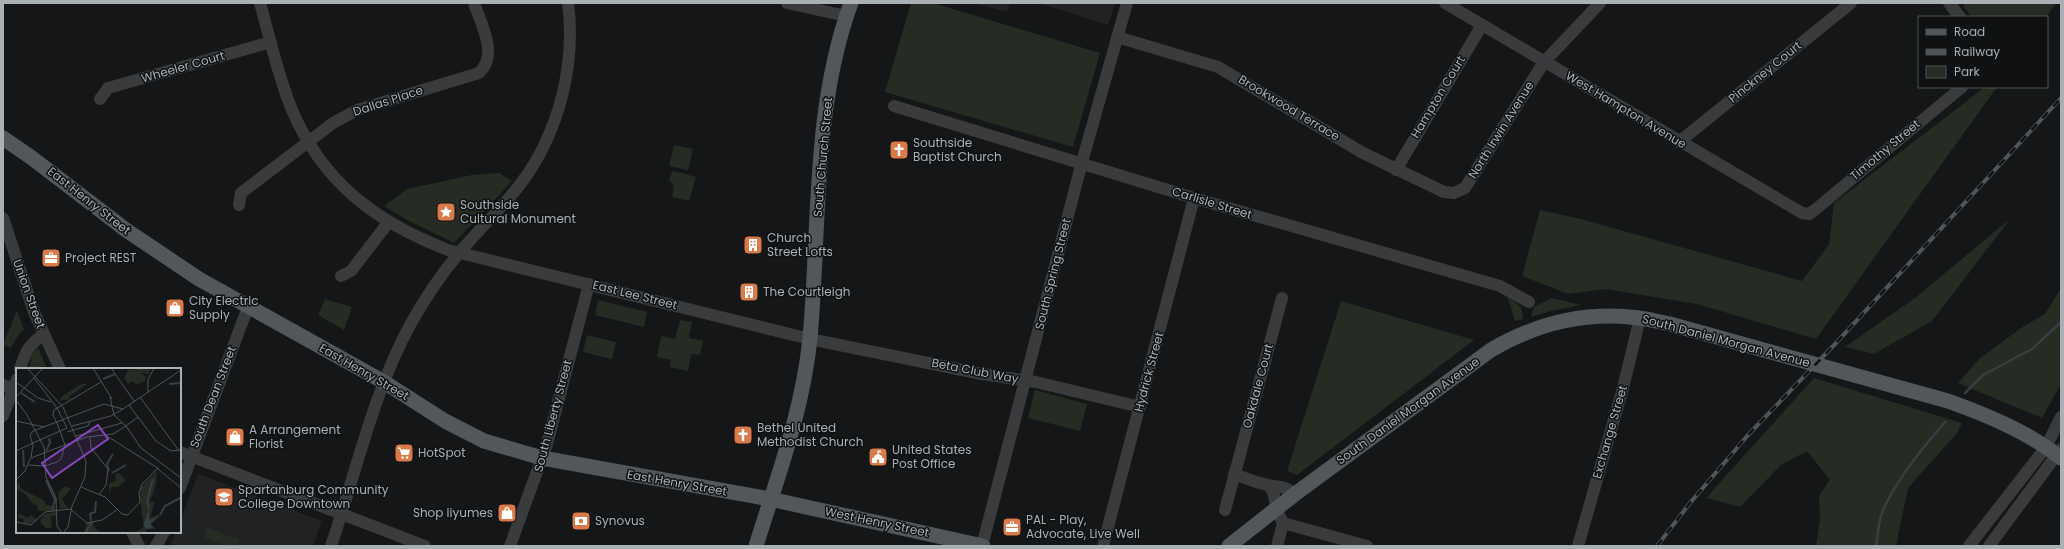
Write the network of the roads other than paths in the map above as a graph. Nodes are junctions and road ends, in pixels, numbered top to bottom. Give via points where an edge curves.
1 (260, 3) edge
2 (474, 3) edge
3 (568, 3) edge
4 (787, 3) edge
5 (1127, 3) edge
6 (1445, 3) edge
7 (1600, 3) edge
8 (1851, 3) edge
9 (1949, 3) edge
10 (848, 10) edge
11 (1959, 16) edge
12 (1482, 25) junction
13 (1117, 37) junction
14 (271, 42) junction
15 (1544, 62) junction
16 (1961, 88) edge
17 (100, 99) dead end
18 (894, 106) dead end
19 (3, 138) edge
20 (308, 141) junction
21 (1679, 142) junction
22 (1082, 162) junction
23 (1396, 170) junction
24 (1454, 193) joint
25 (1194, 198) junction
26 (239, 205) dead end
27 (1809, 214) joint
28 (3, 218) edge
29 (388, 223) junction
30 (459, 253) junction
31 (341, 276) dead end
32 (589, 284) junction
33 (1282, 298) dead end
34 (1529, 302) dead end
35 (248, 307) junction
36 (1640, 318) junction
37 (44, 335) junction
38 (810, 339) junction
39 (20, 368) edge
40 (60, 368) edge
41 (1026, 381) junction
42 (384, 382) junction
43 (13, 386) edge
44 (1140, 407) junction
45 (3, 416) edge
46 (2061, 416) edge
47 (2056, 452) edge
48 (186, 454) edge
49 (542, 458) junction
50 (1234, 474) junction
51 (181, 482) edge
52 (1270, 486) junction
53 (1294, 494) junction
54 (770, 500) junction
55 (1276, 509) junction
56 (1225, 510) dead end
57 (342, 516) junction
58 (1283, 523) junction
59 (132, 533) edge
60 (164, 533) edge
61 (165, 533) edge
62 (139, 546) edge
63 (156, 546) edge
64 (162, 546) edge
65 (331, 546) edge
66 (425, 546) edge
67 (510, 546) edge
68 (756, 546) edge
69 (983, 546) edge
70 (1103, 546) edge
71 (1229, 546) edge
72 (1277, 546) edge
73 (1367, 546) edge
74 (1578, 546) edge
75 (1969, 546) edge
76 (1989, 546) edge

1 - 14 street, East Lee Street
2 - 20 street, Dallas Place via 489,53 487,64 474,75 357,110 332,123
3 - 30 street via 570,41 567,69 557,113 548,137 522,181 495,215
4 - 10 street
5 - 13 street, South Spring Street
6 - 12 street, West Hampton Avenue
7 - 15 street, North Irwin Avenue
8 - 21 street, Pinckney Court
9 - 11 street
10 - 38 main road, South Church Street via 831,72 826,112
12 - 15 street, West Hampton Avenue
12 - 23 street, Hampton Court
13 - 22 street, South Spring Street
13 - 23 street, Brookwood Terrace via 1218,67
14 - 17 street, Wheeler Court via 108,88
14 - 20 street, East Lee Street via 292,110
15 - 21 street, West Hampton Avenue
15 - 24 street, North Irwin Avenue via 1465,188
16 - 27 street, Timothy Street
18 - 22 street, Carlisle Street
19 - 35 main road, East Henry Street via 157,252
20 - 26 street, Dallas Place via 240,192
20 - 29 street, East Lee Street via 346,188
21 - 27 street, West Hampton Avenue via 1796,211
22 - 25 street, Carlisle Street
22 - 41 street, South Spring Street
23 - 24 street, Brookwood Terrace via 1444,192
25 - 34 street, Carlisle Street via 1500,286
25 - 44 street, Hydrick Street
28 - 37 street, Union Street
29 - 30 street, East Lee Street via 422,240
29 - 31 street via 351,271
30 - 32 street, East Lee Street
30 - 42 street via 438,280 410,325
32 - 38 street, East Lee Street
32 - 49 street, South Liberty Street
33 - 50 street, Oakdale Court
35 - 42 main road, East Henry Street
35 - 48 street, South Dean Street
36 - 47 main road, South Daniel Morgan Avenue via 1670,324 1948,401 2003,424
36 - 53 main road, South Daniel Morgan Avenue via 1571,318 1505,342 1470,364
36 - 74 street, Exchange Street
37 - 39 street via 28,346
37 - 40 street, Union Street
38 - 41 street, Beta Club Way
38 - 54 main road, South Church Street via 796,415
41 - 44 street, Beta Club Way
41 - 69 street, South Spring Street
42 - 49 main road, East Henry Street via 470,434 499,446
42 - 57 street
43 - 45 street
44 - 70 street, Hydrick Street
46 - 47 street
47 - 75 street
47 - 76 street
48 - 51 street, South Dean Street
48 - 57 street
49 - 54 main road, East Henry Street
49 - 67 street, South Liberty Street
50 - 52 street
50 - 56 street, Oakdale Court
52 - 53 street via 1286,487
52 - 55 street
53 - 55 main road, South Daniel Morgan Avenue
54 - 68 main road, South Church Street
54 - 69 main road, West Henry Street
55 - 58 street
55 - 71 main road, South Daniel Morgan Avenue
57 - 65 street
57 - 66 street
58 - 72 street
58 - 73 street
59 - 62 street
60 - 63 street
61 - 64 street

